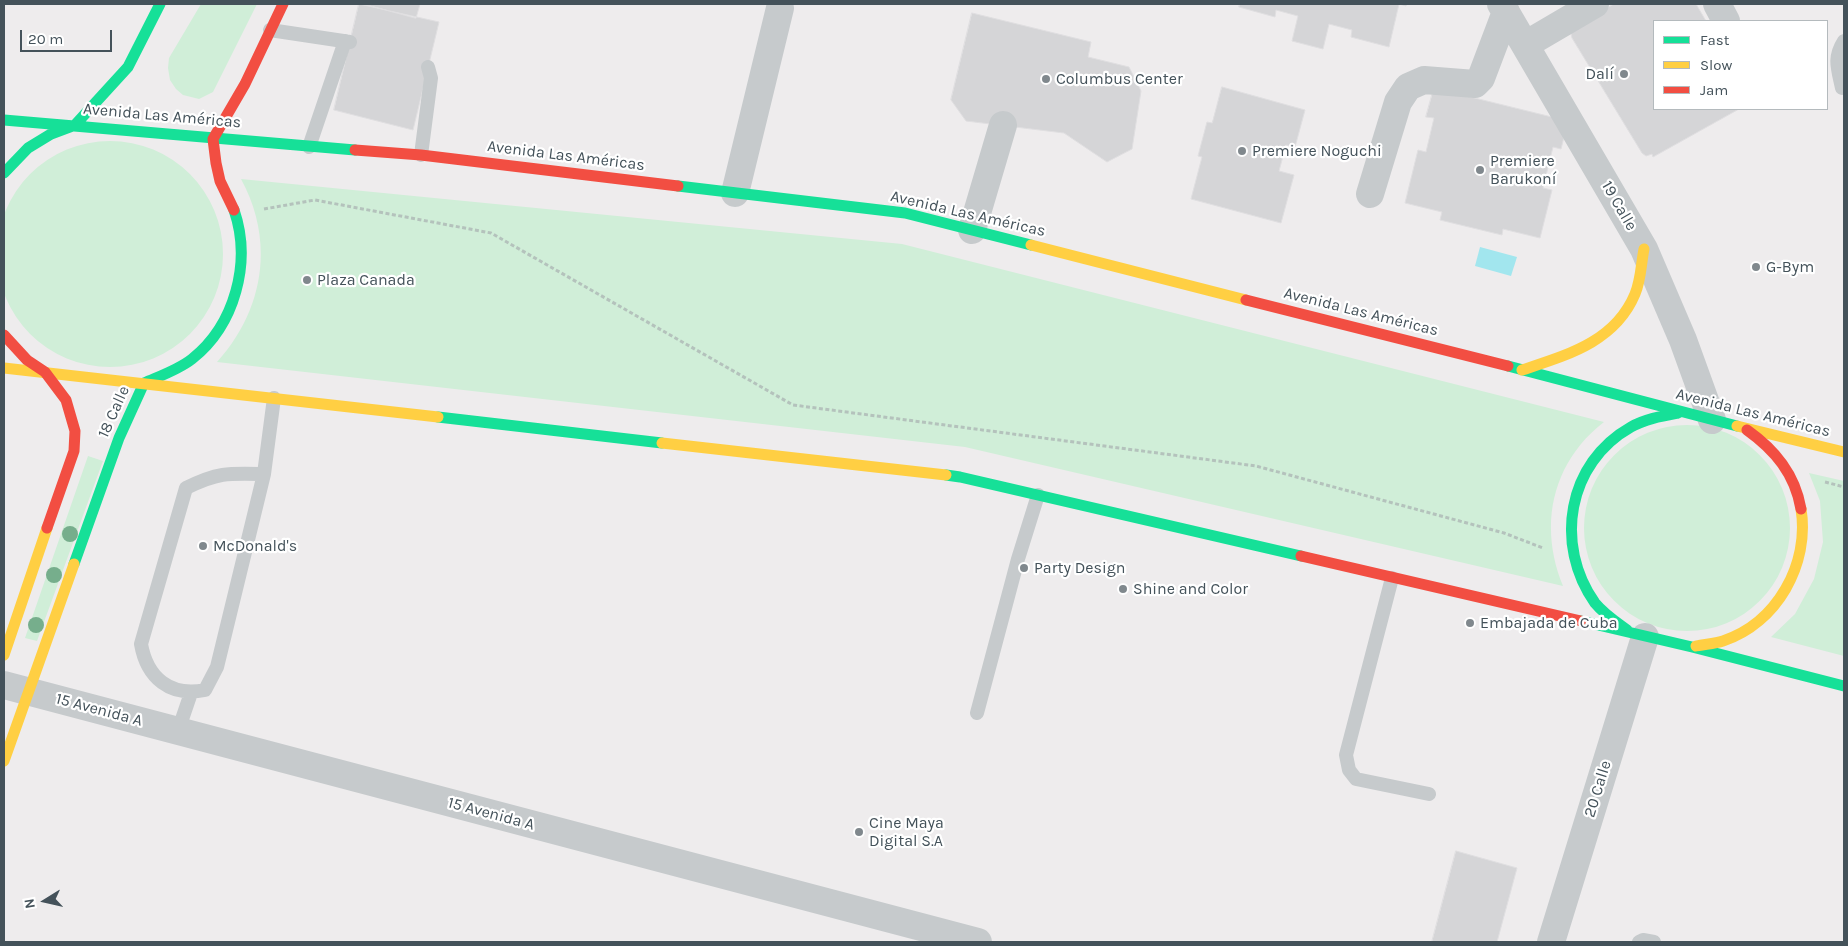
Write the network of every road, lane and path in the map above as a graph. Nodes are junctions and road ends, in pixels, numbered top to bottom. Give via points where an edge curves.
1 (160, 4) edge
2 (283, 4) edge
3 (1595, 4) edge
4 (1717, 4) edge
5 (780, 8) dead end
6 (1504, 8) edge
7 (1725, 20) edge
8 (270, 30) junction
9 (1844, 41) edge
10 (1525, 46) junction
11 (428, 66) dead end
12 (1842, 88) dead end
13 (4, 120) edge
14 (76, 125) junction
15 (1003, 125) dead end
16 (213, 137) junction
17 (309, 147) junction
18 (421, 155) junction
19 (4, 173) edge
20 (735, 193) junction
21 (1370, 194) dead end
22 (236, 214) junction
23 (972, 230) junction
24 (1644, 248) junction
25 (4, 336) edge
26 (4, 368) edge
27 (1522, 370) junction
28 (45, 372) junction
29 (144, 383) junction
30 (274, 398) junction
31 (1682, 412) junction
32 (1712, 420) junction
33 (1744, 428) junction
34 (1844, 452) edge
35 (264, 474) junction
36 (1038, 495) junction
37 (1574, 561) junction
38 (1392, 578) junction
39 (1639, 635) junction
40 (1692, 647) junction
41 (4, 655) edge
42 (1844, 686) edge
43 (16, 688) edge
44 (191, 693) junction
45 (977, 713) dead end
46 (178, 731) junction
47 (4, 761) edge
48 (1428, 794) dead end
49 (978, 942) edge
50 (1550, 942) edge
51 (1639, 942) edge
52 (1654, 942) edge

1 - 14 main road via 128,67
2 - 8 main road
3 - 10 street
4 - 7 street
5 - 20 street
6 - 10 street, 19 Calle
6 - 21 street via 1481,78 1474,84 1424,80 1408,87 1398,102
8 - 16 main road via 235,102
8 - 17 lane via 347,42
9 - 12 lane via 1836,60
10 - 24 street, 19 Calle
11 - 18 lane via 431,78
13 - 14 main road, Avenida Las Américas
14 - 16 main road, Avenida Las Américas
14 - 19 main road via 51,134 28,148
15 - 23 street
16 - 17 main road, Avenida Las Américas
16 - 22 main road, 18 Calle via 219,177
17 - 18 main road, Avenida Las Américas
18 - 20 main road, Avenida Las Américas
20 - 23 main road, Avenida Las Américas via 905,214
22 - 29 main road, 18 Calle via 242,259 238,288 228,314 213,338 193,358 170,373
22 - 37 path via 315,200 491,234 794,404 1256,466 1504,533
23 - 27 main road, Avenida Las Américas
24 - 27 main road via 1635,292 1621,318 1598,341 1583,350
24 - 32 street, 19 Calle
25 - 28 main road, 18 Calle via 27,360
26 - 28 main road
27 - 31 main road, Avenida Las Américas
28 - 29 main road
28 - 41 main road, 18 Calle via 66,400 75,431 74,451
29 - 30 main road
29 - 43 main road, 18 Calle
30 - 35 lane
30 - 36 main road via 960,477
31 - 32 main road, Avenida Las Américas
31 - 37 main road via 1652,417 1625,430 1602,449 1584,473 1574,501 1570,531
32 - 33 main road, Avenida Las Américas
33 - 34 main road, Avenida Las Américas
33 - 40 main road via 1770,447 1789,474 1801,505 1804,539 1796,572 1779,602 1755,625 1725,641
35 - 44 lane via 217,667 205,690
35 - 44 lane via 226,473 205,478 186,488 140,644 143,658 162,684
36 - 38 main road
36 - 45 lane
37 - 39 main road via 1596,603 1613,620
38 - 39 main road
38 - 48 lane via 1346,755 1348,770 1356,779
39 - 40 main road
39 - 50 street, 20 Calle
40 - 42 main road
43 - 46 street, 15 Avenida A
43 - 47 main road, 18 Calle
44 - 46 lane
46 - 49 street, 15 Avenida A
51 - 52 lane

